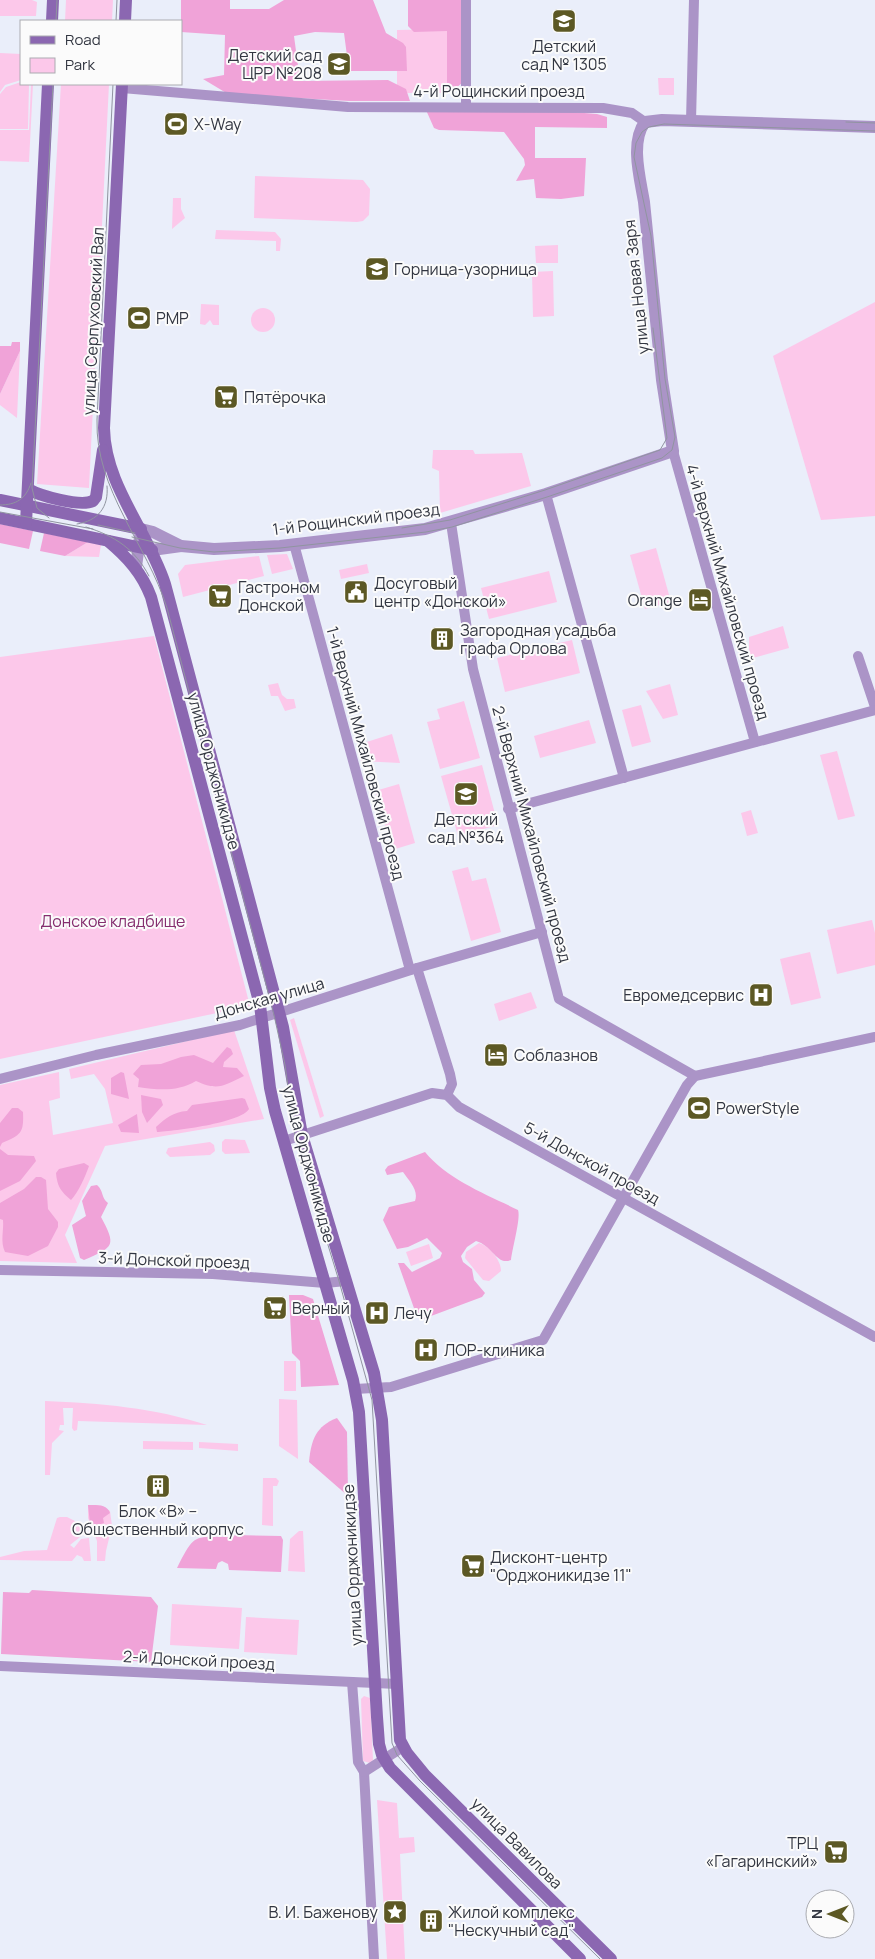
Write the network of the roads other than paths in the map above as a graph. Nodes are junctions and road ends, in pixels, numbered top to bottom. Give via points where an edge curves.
1 (53, 0) edge
2 (126, 0) edge
3 (466, 0) edge
4 (694, 0) edge
5 (52, 20) edge
6 (125, 20) edge
7 (48, 85) edge
8 (122, 86) edge
9 (466, 106) junction
10 (691, 121) junction
11 (645, 122) junction
12 (875, 127) edge
13 (104, 440) junction
14 (673, 450) junction
15 (28, 489) junction
16 (546, 494) junction
17 (0, 500) edge
18 (27, 506) junction
19 (0, 518) edge
20 (451, 523) junction
21 (26, 524) junction
22 (142, 530) junction
23 (108, 541) junction
24 (294, 544) junction
25 (181, 546) junction
26 (138, 547) junction
27 (152, 550) junction
28 (136, 567) junction
29 (858, 656) dead end
30 (875, 708) edge
31 (755, 742) junction
32 (624, 778) junction
33 (508, 809) junction
34 (542, 932) junction
35 (413, 969) junction
36 (279, 1013) junction
37 (262, 1018) junction
38 (875, 1036) edge
39 (695, 1076) junction
40 (0, 1079) edge
41 (447, 1095) junction
42 (302, 1135) junction
43 (284, 1141) junction
44 (623, 1198) junction
45 (0, 1270) edge
46 (346, 1281) junction
47 (325, 1283) junction
48 (875, 1337) edge
49 (378, 1388) junction
50 (355, 1390) junction
51 (0, 1666) edge
52 (352, 1682) junction
53 (375, 1684) junction
54 (397, 1684) junction
55 (403, 1747) junction
56 (384, 1760) junction
57 (364, 1772) junction
58 (581, 1929) junction
59 (566, 1944) junction
60 (374, 1959) edge
61 (580, 1959) edge
62 (611, 1959) edge

1 - 5 main road
2 - 6 main road
3 - 9 street
4 - 10 street
7 - 15 main road
8 - 9 street, 4-й Рощинский проезд via 348,107
8 - 13 main road, улица Серпуховский Вал
9 - 11 street, 4-й Рощинский проезд via 603,108 632,113
10 - 11 street, 4-й Рощинский проезд
10 - 12 street, 4-й Рощинский проезд
11 - 14 street, улица Новая Заря via 640,128 639,173
13 - 15 main road via 93,501 84,503 54,498
13 - 22 main road, улица Серпуховский Вал via 116,481
14 - 16 street, 1-й Рощинский проезд
14 - 31 street, 4-й Верхний Михайловский проезд
15 - 18 main road
16 - 20 street, 1-й Рощинский проезд
16 - 32 street
17 - 18 main road
18 - 21 main road
18 - 22 main road
19 - 21 main road
20 - 24 street, 1-й Рощинский проезд via 426,529
20 - 33 street, 2-й Верхний Михайловский проезд via 473,669
21 - 23 main road
22 - 25 street, 1-й Рощинский проезд
22 - 26 street
22 - 27 main road, улица Серпуховский Вал
23 - 26 main road
23 - 28 main road, улица Орджоникидзе
24 - 25 street, 1-й Рощинский проезд via 214,550
24 - 35 street, 1-й Верхний Михайловский проезд
25 - 27 street, 1-й Рощинский проезд
26 - 27 main road
26 - 28 street
27 - 36 main road, улица Орджоникидзе via 177,625
28 - 37 main road, улица Орджоникидзе via 151,597
29 - 30 street
30 - 31 street
31 - 32 street
32 - 33 street
33 - 34 street, 2-й Верхний Михайловский проезд
34 - 35 street, Донская улица
34 - 39 street, 2-й Верхний Михайловский проезд via 559,999
35 - 36 street, Донская улица
35 - 41 street, 1-й Верхний Михайловский проезд via 450,1074 452,1084
36 - 37 street, Донская улица
36 - 42 main road, улица Орджоникидзе
37 - 40 street, Донская улица
37 - 43 main road, улица Орджоникидзе via 270,1088
38 - 39 street
39 - 44 street
41 - 42 street via 432,1093
41 - 44 street, 5-й Донской проезд via 459,1107
42 - 43 street
42 - 46 main road, улица Орджоникидзе
43 - 47 main road, улица Орджоникидзе
44 - 48 street, 5-й Донской проезд
44 - 49 street via 543,1340 391,1387
45 - 47 street, 3-й Донской проезд via 213,1274
46 - 47 street, 3-й Донской проезд
46 - 49 main road, улица Орджоникидзе
47 - 50 main road, улица Орджоникидзе
49 - 50 street
49 - 54 main road, улица Орджоникидзе
50 - 53 main road, улица Орджоникидзе
51 - 52 street, 2-й Донской проезд
52 - 53 street, 2-й Донской проезд
52 - 57 street via 358,1762
53 - 54 street, 2-й Донской проезд
53 - 56 main road, улица Орджоникидзе via 379,1744
54 - 55 main road, улица Орджоникидзе
55 - 56 street
55 - 58 main road, улица Вавилова via 425,1775
56 - 57 street
56 - 59 main road
57 - 60 street
58 - 59 main road
58 - 62 main road, улица Вавилова
59 - 61 main road

